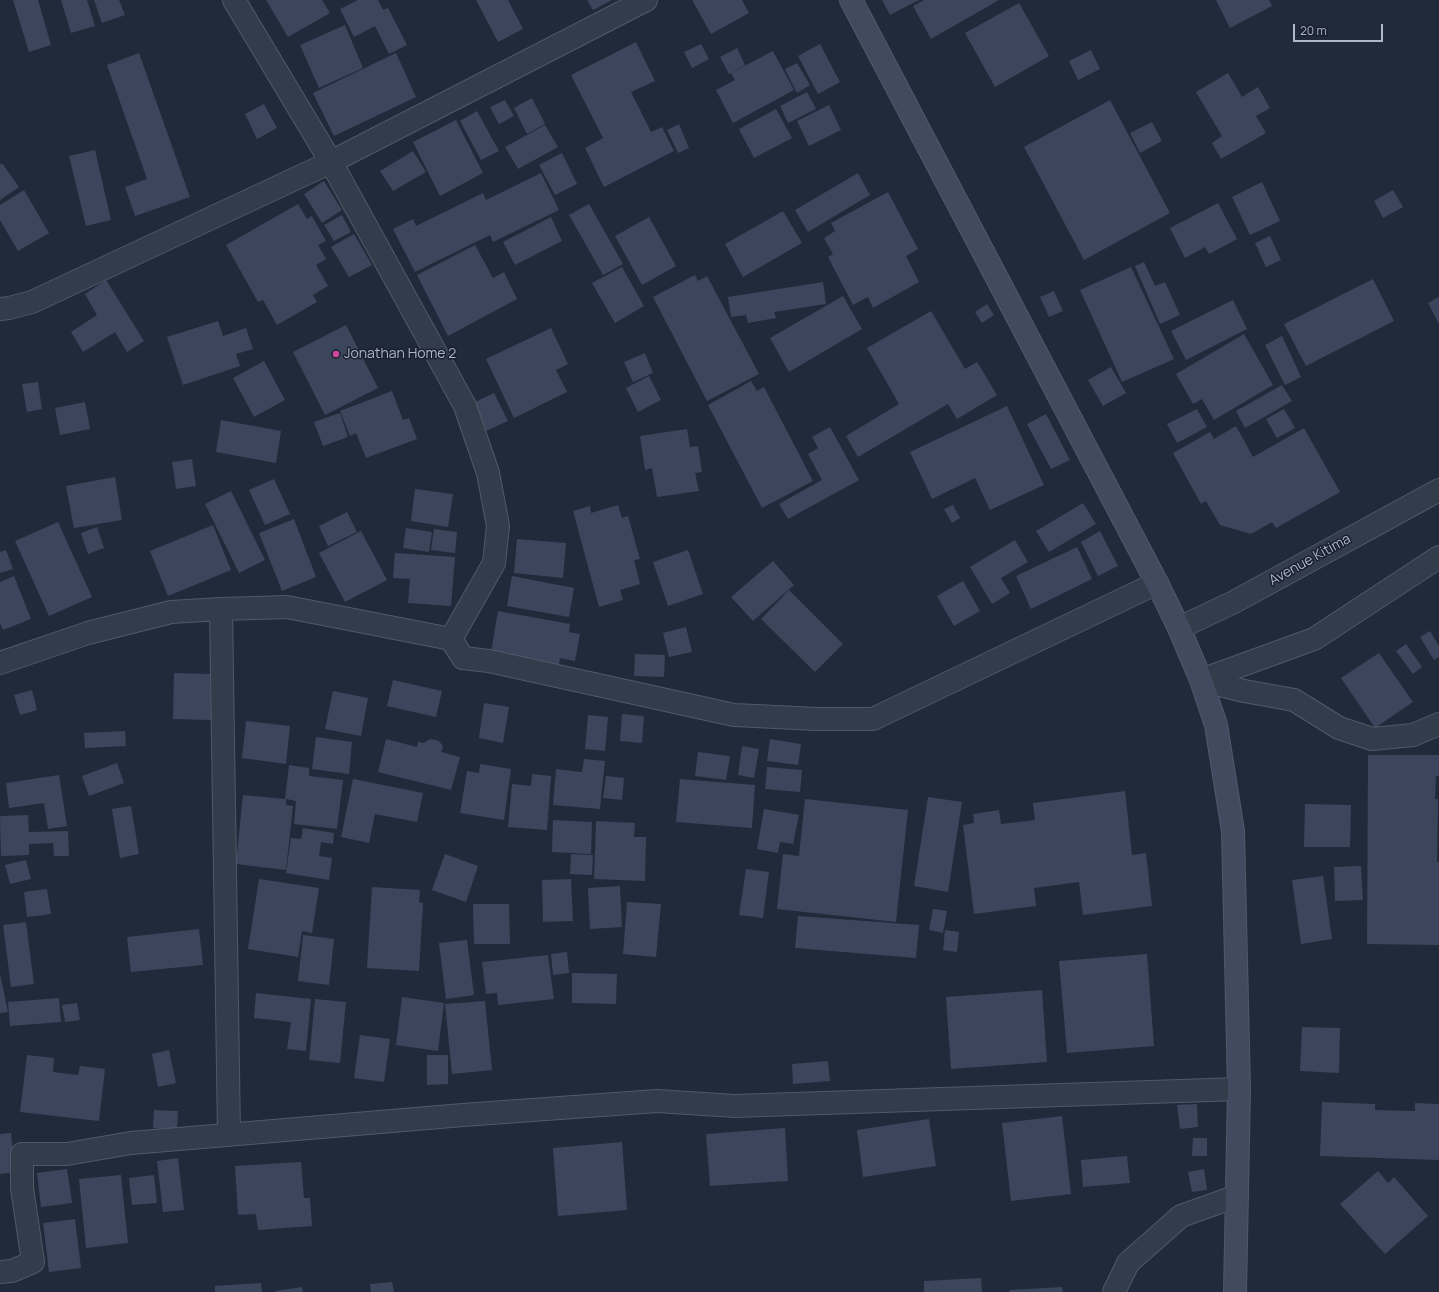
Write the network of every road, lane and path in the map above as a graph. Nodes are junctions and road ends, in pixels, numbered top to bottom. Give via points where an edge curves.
1 (234, 0) edge
2 (646, 0) edge
3 (851, 0) edge
4 (331, 162) junction
5 (0, 309) edge
6 (1439, 490) edge
7 (1439, 557) edge
8 (1157, 583) junction
9 (221, 609) junction
10 (1179, 628) junction
11 (451, 639) junction
12 (0, 663) edge
13 (1201, 680) junction
14 (1439, 724) edge
15 (1239, 1089) junction
16 (229, 1135) junction
17 (1237, 1196) junction
18 (0, 1272) edge
19 (1114, 1292) edge
20 (1235, 1292) edge

1 - 4 street
2 - 4 street
3 - 8 street
4 - 5 street via 32,302
4 - 11 street via 465,406 488,473 498,526 494,563
6 - 10 street, Avenue Kitima via 1234,602
7 - 13 street via 1314,639
8 - 10 street
8 - 11 street via 873,719 734,715 489,661 463,658
9 - 11 street via 288,607
9 - 12 street via 171,612 88,633
9 - 16 street
10 - 13 street
13 - 14 street via 1294,700 1339,728 1372,739 1413,735
13 - 15 street via 1216,725 1233,831
15 - 16 street via 735,1106 657,1101
15 - 17 street
16 - 18 street via 131,1143 67,1154 22,1154 22,1188 32,1262 12,1271
17 - 19 street via 1181,1216 1128,1263
17 - 20 street

